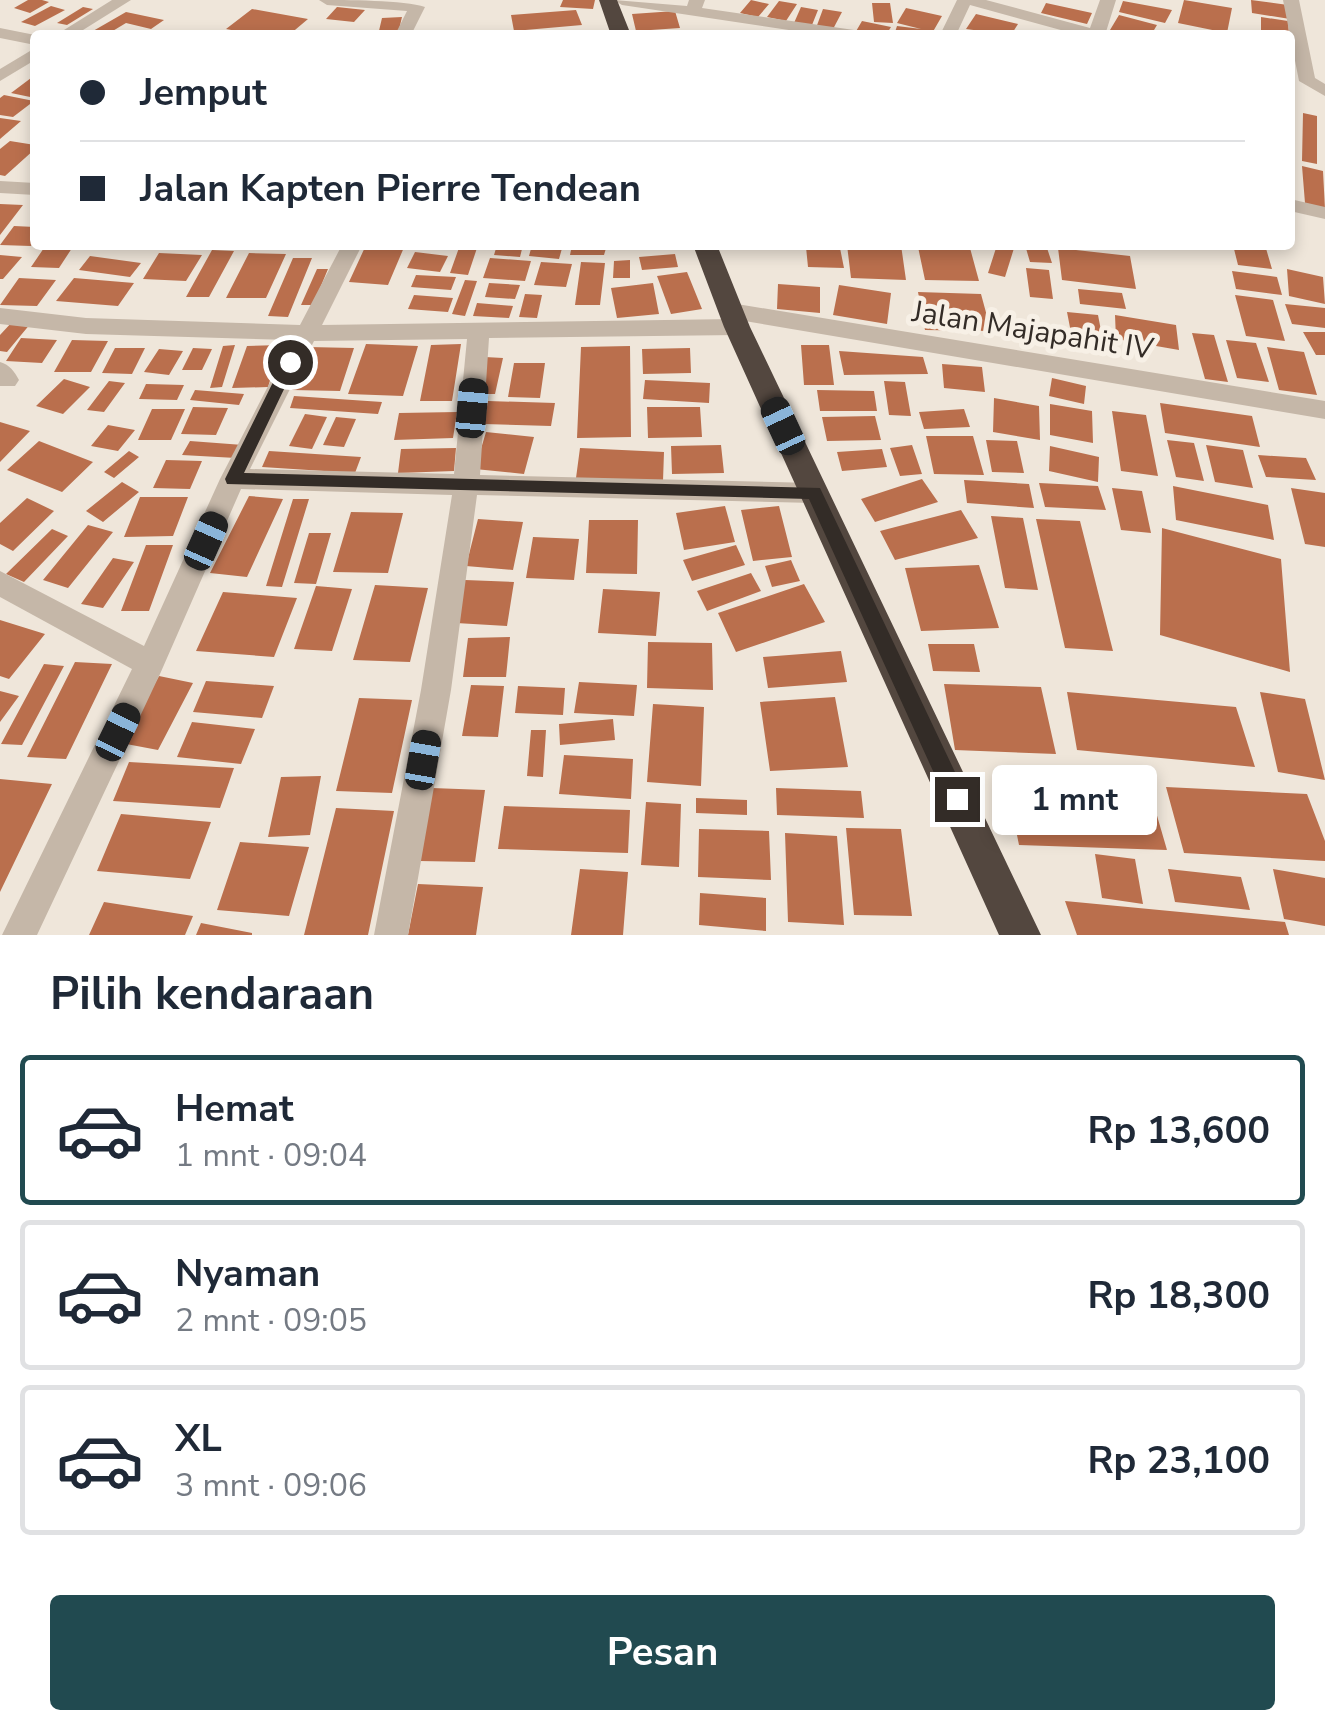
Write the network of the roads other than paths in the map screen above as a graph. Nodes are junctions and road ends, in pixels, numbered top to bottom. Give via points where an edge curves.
1 (123, 0) edge
2 (327, 0) edge
3 (608, 0) edge
4 (622, 0) edge
5 (967, 0) edge
6 (1108, 0) edge
7 (1291, 0) edge
8 (695, 6) edge
9 (72, 30) edge
10 (405, 30) edge
11 (619, 30) edge
12 (827, 30) edge
13 (951, 30) edge
14 (1078, 30) edge
15 (1098, 30) edge
16 (0, 33) edge
17 (30, 39) edge
18 (30, 56) edge
19 (0, 76) edge
20 (1307, 81) edge
21 (1325, 91) edge
22 (0, 187) edge
23 (30, 189) edge
24 (1295, 206) edge
25 (1325, 213) edge
26 (349, 250) edge
27 (707, 250) edge
28 (0, 316) edge
29 (734, 319) junction
30 (479, 330) junction
31 (304, 332) junction
32 (1325, 410) edge
33 (233, 479) junction
34 (466, 486) junction
35 (814, 492) junction
36 (0, 582) edge
37 (150, 664) junction
38 (19, 935) edge
39 (391, 935) edge
40 (1020, 935) edge

1 - 9 street
2 - 10 street via 416,7
3 - 11 highway
4 - 8 street
5 - 13 street
5 - 14 street
6 - 15 street
7 - 20 street
8 - 12 street
16 - 17 street
18 - 19 street
20 - 21 street
22 - 23 street
24 - 25 street
26 - 31 street
27 - 29 highway
28 - 31 street, Jalan Majapahit IV via 86,326
29 - 30 street, Jalan Majapahit IV
29 - 32 street, Jalan Majapahit IV
29 - 35 highway
30 - 31 street, Jalan Majapahit IV
30 - 34 street
31 - 33 street
33 - 34 street
33 - 37 street
34 - 35 street
34 - 39 street
35 - 40 highway
36 - 37 street
37 - 38 street

